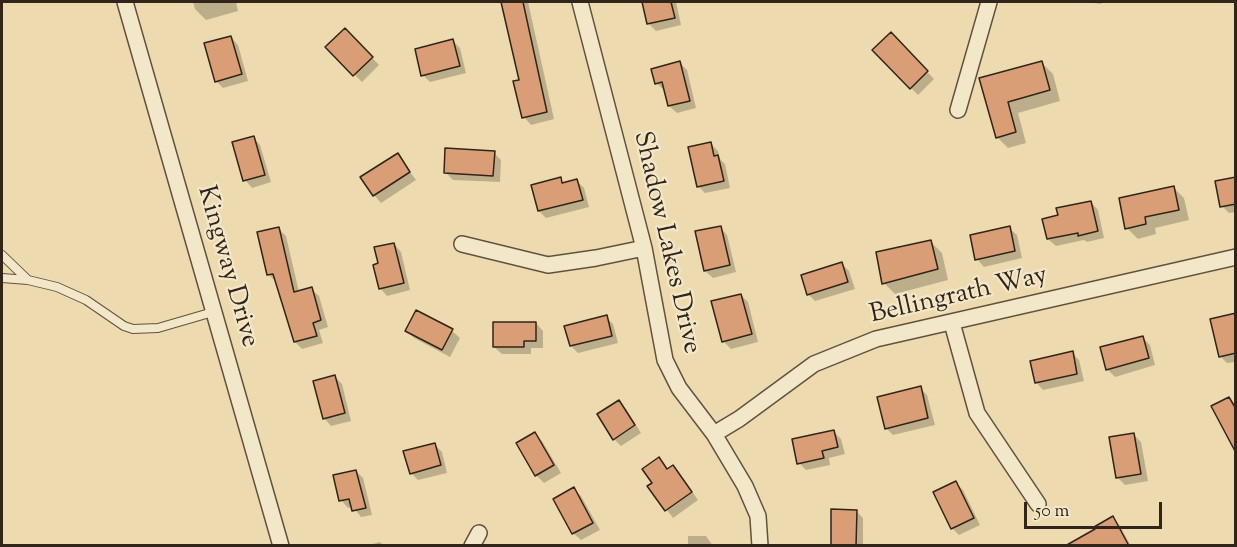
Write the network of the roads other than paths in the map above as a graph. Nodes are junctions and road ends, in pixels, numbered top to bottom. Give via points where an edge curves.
1 (125, 2) edge
2 (580, 2) edge
3 (989, 2) edge
4 (958, 110) dead end
5 (462, 244) dead end
6 (644, 248) junction
7 (2, 255) edge
8 (1236, 257) edge
9 (2, 278) edge
10 (28, 280) junction
11 (213, 312) junction
12 (952, 323) junction
13 (714, 434) junction
14 (1038, 504) dead end
15 (281, 546) edge
16 (760, 546) edge

1 - 11 street, Kingway Drive
2 - 6 street, Shadow Lakes Drive
3 - 4 street
5 - 6 street via 548,265
6 - 13 street, Shadow Lakes Drive via 665,360 679,388
7 - 10 lane
8 - 12 street, Bellingrath Way
9 - 10 lane
10 - 11 lane via 74,294 133,329 158,328
11 - 15 street, Kingway Drive
12 - 13 street, Bellingrath Way via 876,339 814,364
12 - 14 street via 977,413
13 - 16 street, Shadow Lakes Drive via 758,516

